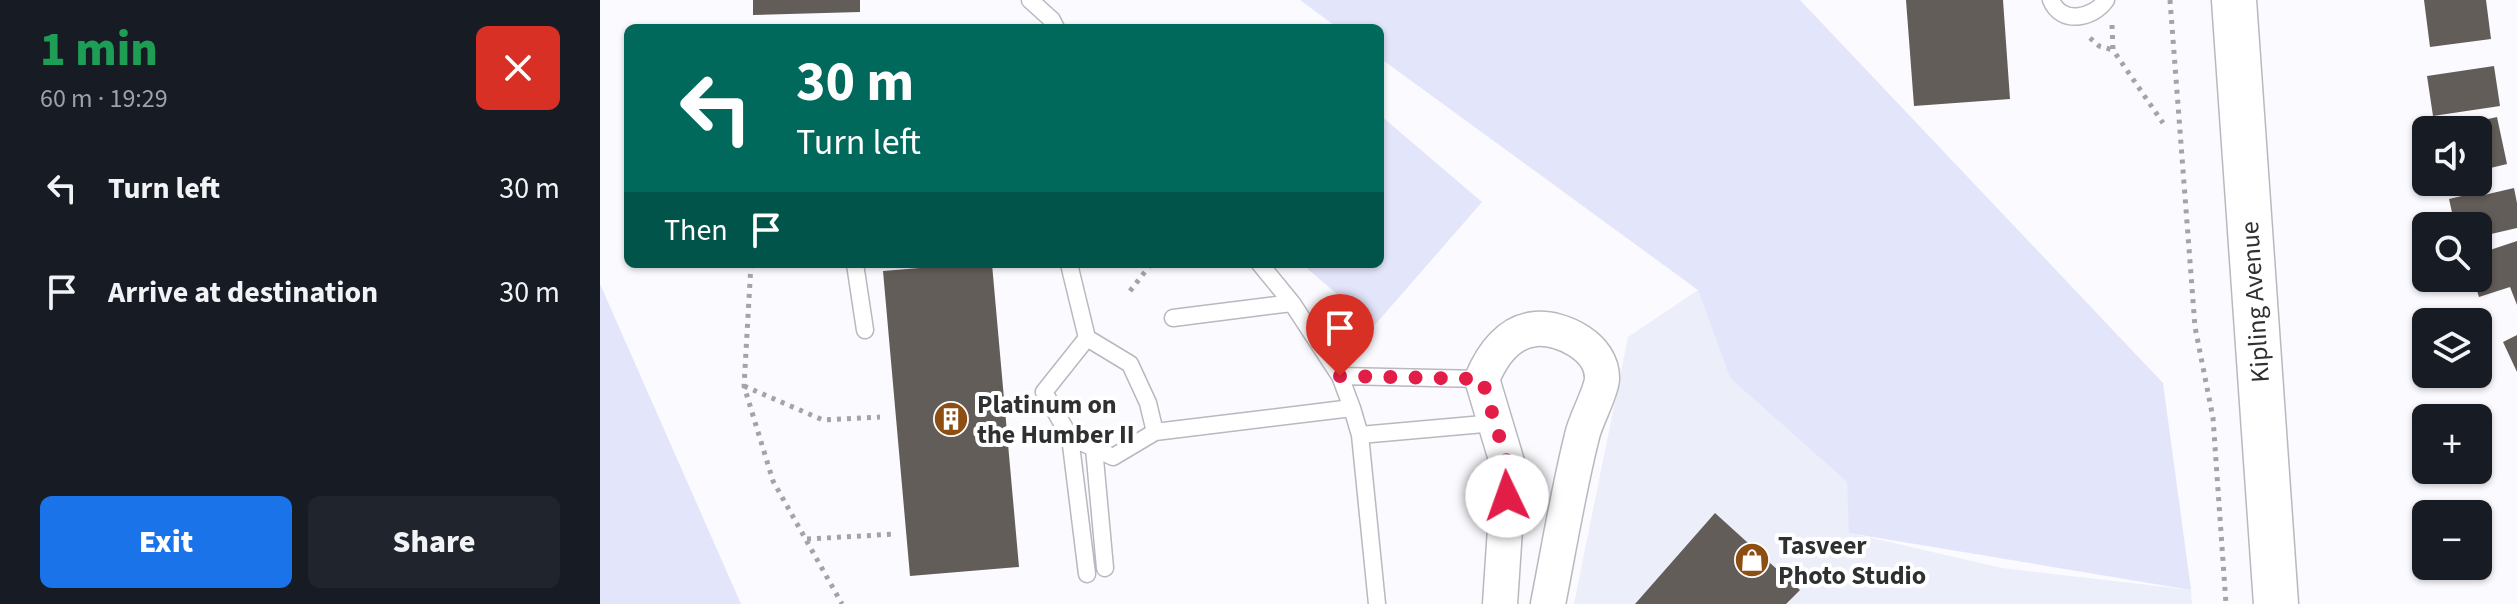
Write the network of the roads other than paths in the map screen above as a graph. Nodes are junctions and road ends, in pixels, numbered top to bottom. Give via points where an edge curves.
1 (1030, 0) edge
2 (2051, 0) edge
3 (2234, 0) edge
4 (2108, 7) edge
5 (1054, 24) edge
6 (856, 268) edge
7 (1070, 268) edge
8 (1263, 268) edge
9 (1292, 303) junction
10 (1173, 318) dead end
11 (865, 330) dead end
12 (1087, 338) junction
13 (1340, 376) junction
14 (1482, 379) junction
15 (1352, 408) junction
16 (1495, 423) junction
17 (1155, 432) junction
18 (1360, 435) junction
19 (1070, 437) junction
20 (1094, 448) junction
21 (1105, 568) dead end
22 (1087, 574) dead end
23 (1377, 604) edge
24 (1500, 604) edge
25 (1548, 604) edge
26 (2276, 604) edge

1 - 5 lane
2 - 4 lane via 2067,16 2087,16
3 - 26 main road, Kipling Avenue
6 - 11 lane
7 - 12 lane
8 - 9 lane
9 - 10 lane
9 - 13 lane
12 - 17 lane via 1130,364
12 - 19 lane via 1044,392
13 - 14 lane
13 - 15 lane
14 - 16 street
14 - 25 street via 1491,358 1521,330 1552,328 1582,343 1597,360 1602,379 1582,434
15 - 17 lane
15 - 18 lane
16 - 18 lane
16 - 24 street via 1509,469
17 - 20 lane via 1113,457
18 - 23 lane
19 - 20 lane
19 - 22 lane
20 - 21 lane

